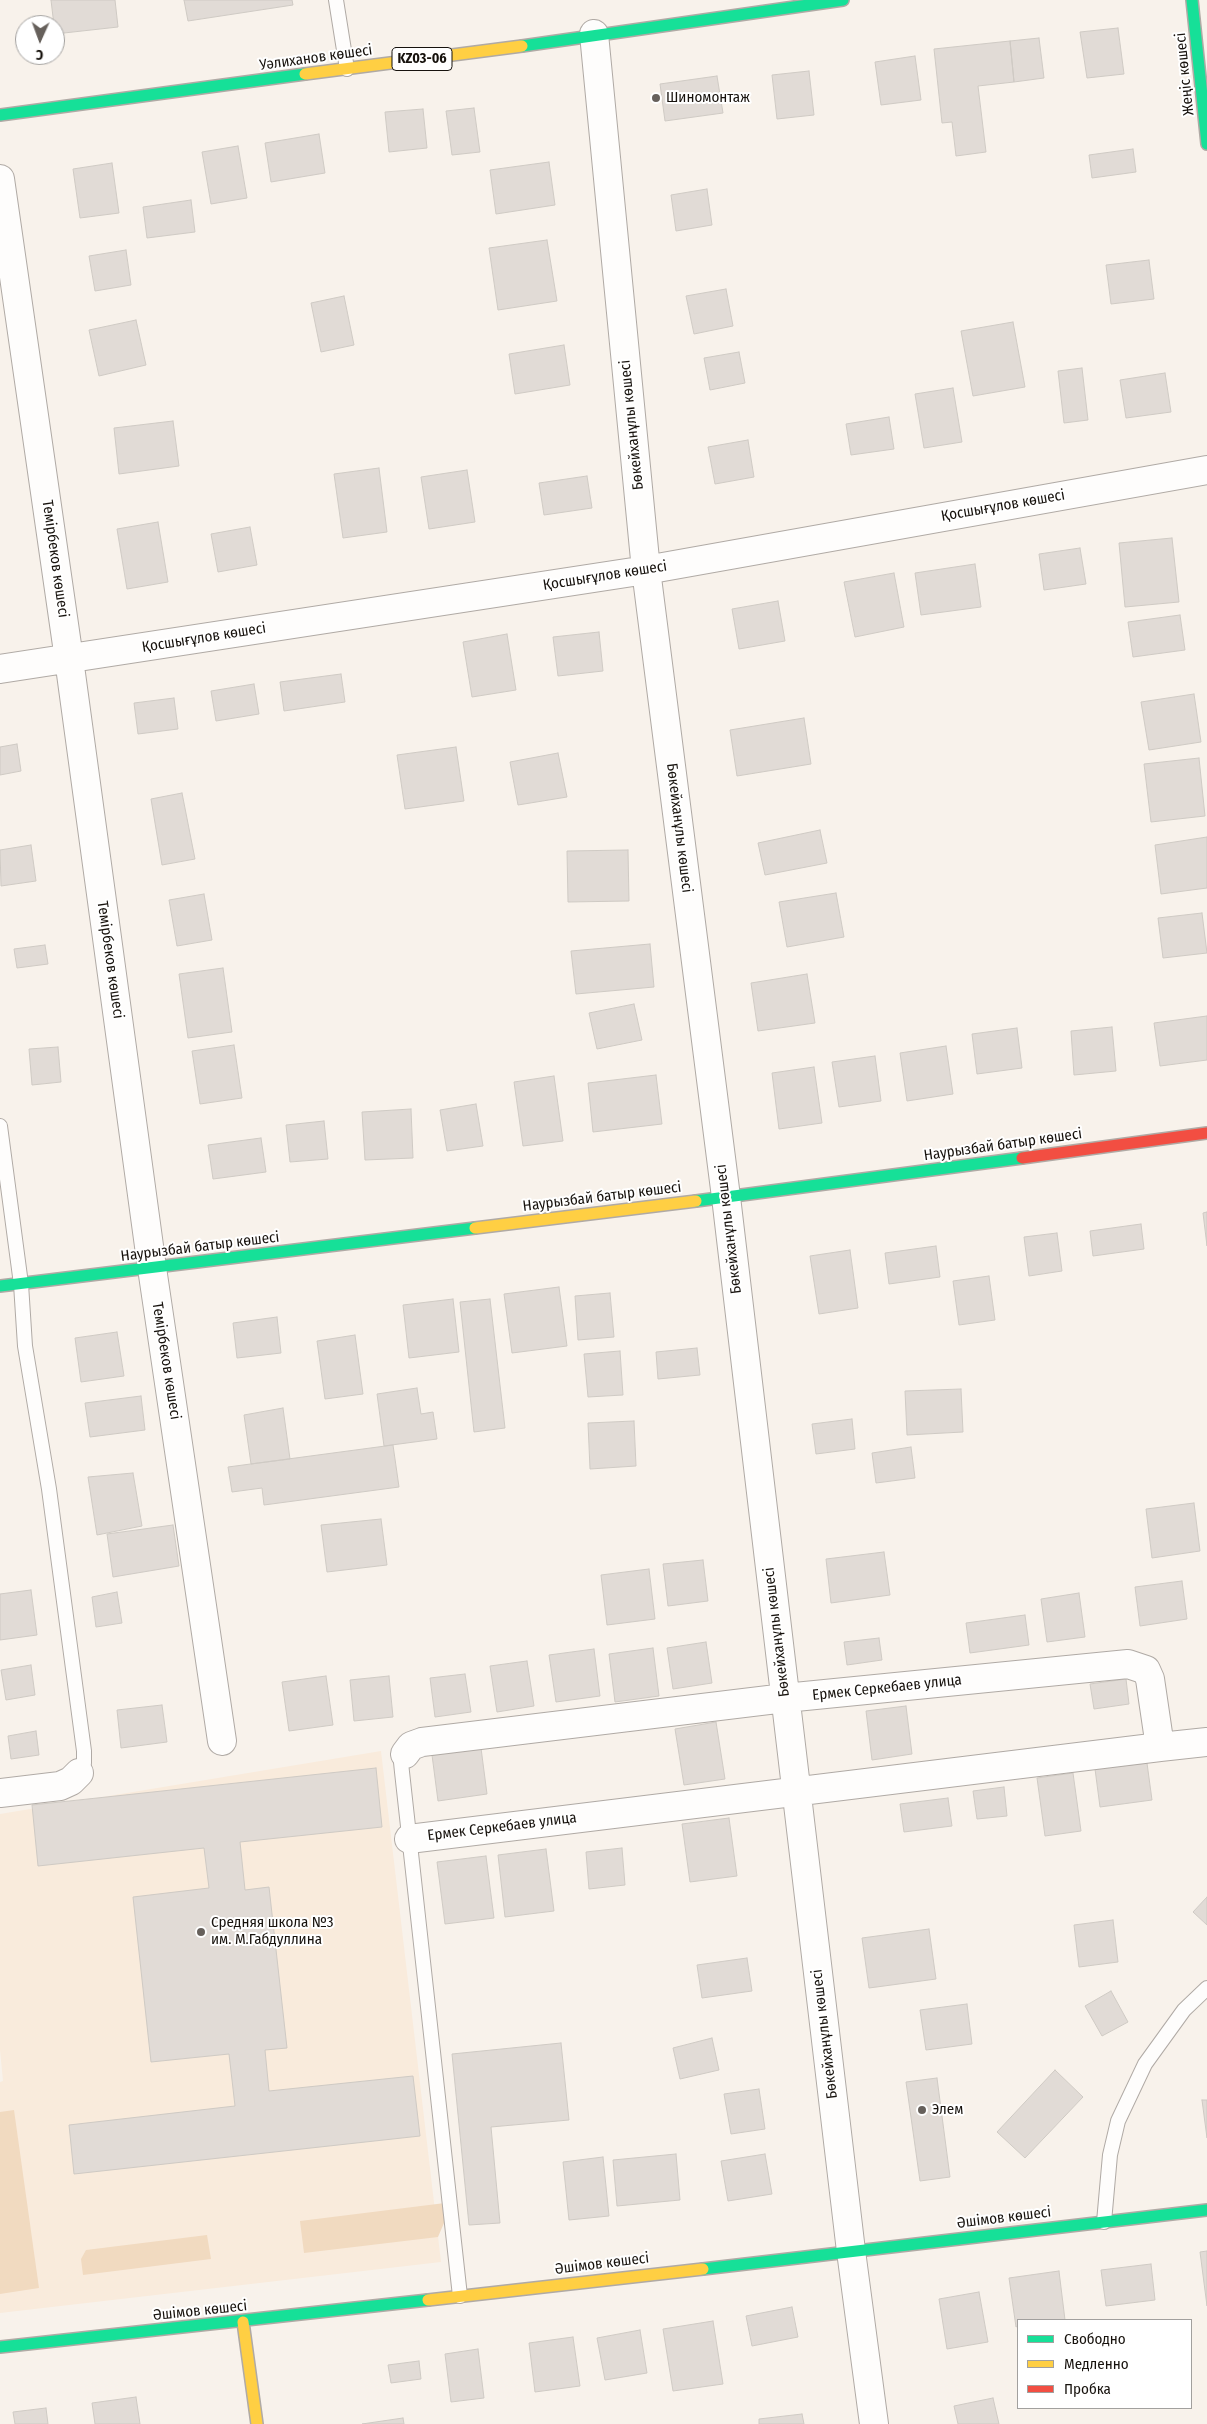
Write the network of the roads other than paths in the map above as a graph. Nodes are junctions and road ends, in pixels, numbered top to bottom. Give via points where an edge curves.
1 (336, 0) edge
2 (843, 0) edge
3 (1192, 0) edge
4 (594, 34) junction
5 (347, 69) junction
6 (0, 115) edge
7 (1207, 144) edge
8 (0, 179) edge
9 (1207, 470) edge
10 (646, 570) junction
11 (69, 659) junction
12 (0, 669) edge
13 (0, 1126) edge
14 (1207, 1133) edge
15 (726, 1197) junction
16 (152, 1268) junction
17 (21, 1284) junction
18 (0, 1286) edge
19 (785, 1698) junction
20 (222, 1741) dead end
21 (1207, 1742) edge
22 (1160, 1747) junction
23 (405, 1754) joint
24 (79, 1773) joint
25 (796, 1790) junction
26 (0, 1793) edge
27 (409, 1839) junction
28 (1207, 1988) edge
29 (1207, 2210) edge
30 (1104, 2222) junction
31 (851, 2250) junction
32 (460, 2296) junction
33 (243, 2322) junction
34 (0, 2347) edge
35 (257, 2424) edge
36 (874, 2424) edge

1 - 5 lane
2 - 4 street, Уәлиханов көшесі / KZ03-06
3 - 7 street, Жеңіс көшесі
4 - 5 street, Уәлиханов көшесі / KZ03-06
4 - 10 street, Бөкейханұлы көшесі
5 - 6 street, Уәлиханов көшесі / KZ03-06
8 - 11 street, Темірбеков көшесі
9 - 10 street, Қосшығұлов көшесі
10 - 11 street, Қосшығұлов көшесі
10 - 15 street, Бөкейханұлы көшесі
11 - 12 street, Қосшығұлов көшесі
11 - 16 street, Темірбеков көшесі
13 - 17 lane
14 - 15 street, Наурызбай батыр көшесі
15 - 16 street, Наурызбай батыр көшесі
15 - 19 street, Бөкейханұлы көшесі
16 - 17 street, Наурызбай батыр көшесі
16 - 20 street, Темірбеков көшесі
17 - 18 street, Наурызбай батыр көшесі
17 - 24 lane via 25,1346 49,1489 84,1751 84,1763
19 - 22 street, Ермек Серкебаев улица via 1128,1664 1146,1670 1150,1679
19 - 23 street, Ермек Серкебаев улица via 422,1742 411,1746
19 - 25 street, Бөкейханұлы көшесі
21 - 22 street, Ермек Серкебаев улица
22 - 25 street, Ермек Серкебаев улица
23 - 27 lane via 401,1762
24 - 26 street via 60,1786
25 - 27 street, Ермек Серкебаев улица
25 - 31 street, Бөкейханұлы көшесі
27 - 32 lane
28 - 30 lane via 1184,2010 1145,2064 1118,2120 1110,2155
29 - 30 street, Әшімов көшесі
30 - 31 street, Әшімов көшесі
31 - 32 street, Әшімов көшесі
31 - 36 street, Бөкейханұлы көшесі
32 - 33 street, Әшімов көшесі
33 - 34 street, Әшімов көшесі
33 - 35 street

